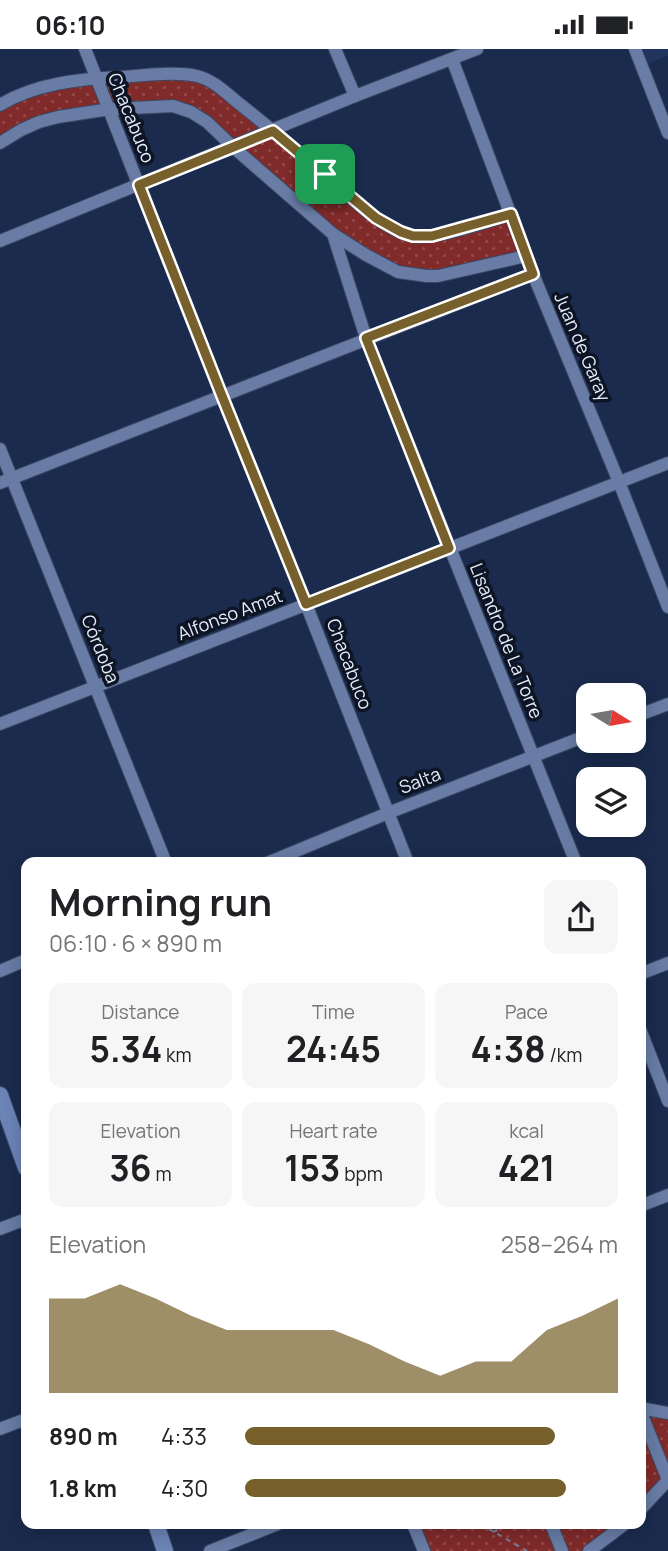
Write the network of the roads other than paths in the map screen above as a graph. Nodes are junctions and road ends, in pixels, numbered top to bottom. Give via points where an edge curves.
1 (85, 49) edge
2 (335, 49) edge
3 (477, 49) edge
4 (635, 49) edge
5 (452, 59) junction
6 (97, 78) junction
7 (355, 96) junction
8 (0, 105) edge
9 (110, 109) junction
10 (273, 131) junction
11 (668, 133) edge
12 (0, 143) edge
13 (233, 147) junction
14 (139, 185) junction
15 (511, 214) junction
16 (333, 234) junction
17 (0, 241) edge
18 (526, 256) junction
19 (533, 274) junction
20 (366, 338) junction
21 (222, 396) junction
22 (0, 449) edge
23 (668, 463) edge
24 (6, 481) edge
25 (619, 482) junction
26 (449, 548) junction
27 (306, 604) junction
28 (668, 607) edge
29 (96, 686) junction
30 (668, 704) edge
31 (646, 712) edge
32 (0, 724) edge
33 (576, 740) edge
34 (534, 756) junction
35 (388, 813) junction
36 (164, 857) edge
37 (282, 857) edge
38 (406, 857) edge
39 (574, 857) edge
40 (21, 962) edge
41 (668, 963) edge
42 (0, 971) edge
43 (646, 972) edge
44 (646, 1044) edge
45 (0, 1095) edge
46 (668, 1101) edge
47 (21, 1154) edge
48 (668, 1195) edge
49 (646, 1204) edge
50 (21, 1221) edge
51 (0, 1229) edge
52 (646, 1410) edge
53 (668, 1413) edge
54 (21, 1421) edge
55 (646, 1424) edge
56 (0, 1429) edge
57 (668, 1480) edge
58 (646, 1504) edge
59 (158, 1529) edge
60 (265, 1529) edge
61 (415, 1529) edge
62 (553, 1529) edge
63 (618, 1529) edge
64 (165, 1551) edge
65 (210, 1551) edge
66 (424, 1551) edge
67 (562, 1551) edge
68 (589, 1551) edge

1 - 6 street, Chacabuco
2 - 7 street
3 - 5 street
4 - 11 street
5 - 7 street
5 - 15 street, Juan de Garay
6 - 8 street via 30,91
6 - 9 street, Chacabuco
6 - 10 street via 200,77
7 - 10 street
9 - 12 street via 39,122
9 - 13 street via 173,106 191,112
9 - 14 street, Chacabuco
10 - 13 street
10 - 15 street via 376,218 401,232 432,236
13 - 14 street
13 - 16 street
14 - 17 street
14 - 21 street, Chacabuco
15 - 18 street, Juan de Garay
16 - 18 street via 386,267 410,275 438,276
16 - 20 street, Lisandro de La Torre
18 - 19 street, Juan de Garay
19 - 20 street
19 - 25 street, Juan de Garay
20 - 21 street
20 - 26 street, Lisandro de La Torre
21 - 24 street
21 - 27 street, Chacabuco
22 - 24 street, Córdoba
23 - 25 street, Alfonso Amat
24 - 29 street, Córdoba
25 - 26 street, Alfonso Amat
25 - 28 street, Juan de Garay
26 - 27 street, Alfonso Amat
26 - 34 street, Lisandro de La Torre
27 - 29 street, Alfonso Amat
27 - 35 street, Chacabuco
29 - 32 street, Alfonso Amat
29 - 36 street, Córdoba
30 - 31 street
33 - 34 street, Salta
34 - 35 street, Salta
34 - 39 street, Lisandro de La Torre
35 - 37 street, Salta
35 - 38 street, Chacabuco
40 - 42 street
41 - 43 street
44 - 46 street
45 - 47 main road
48 - 49 street
50 - 51 street
52 - 53 street
54 - 56 street
55 - 57 street
57 - 58 street
59 - 64 main road
60 - 65 street
61 - 66 street
62 - 67 street
63 - 68 street

